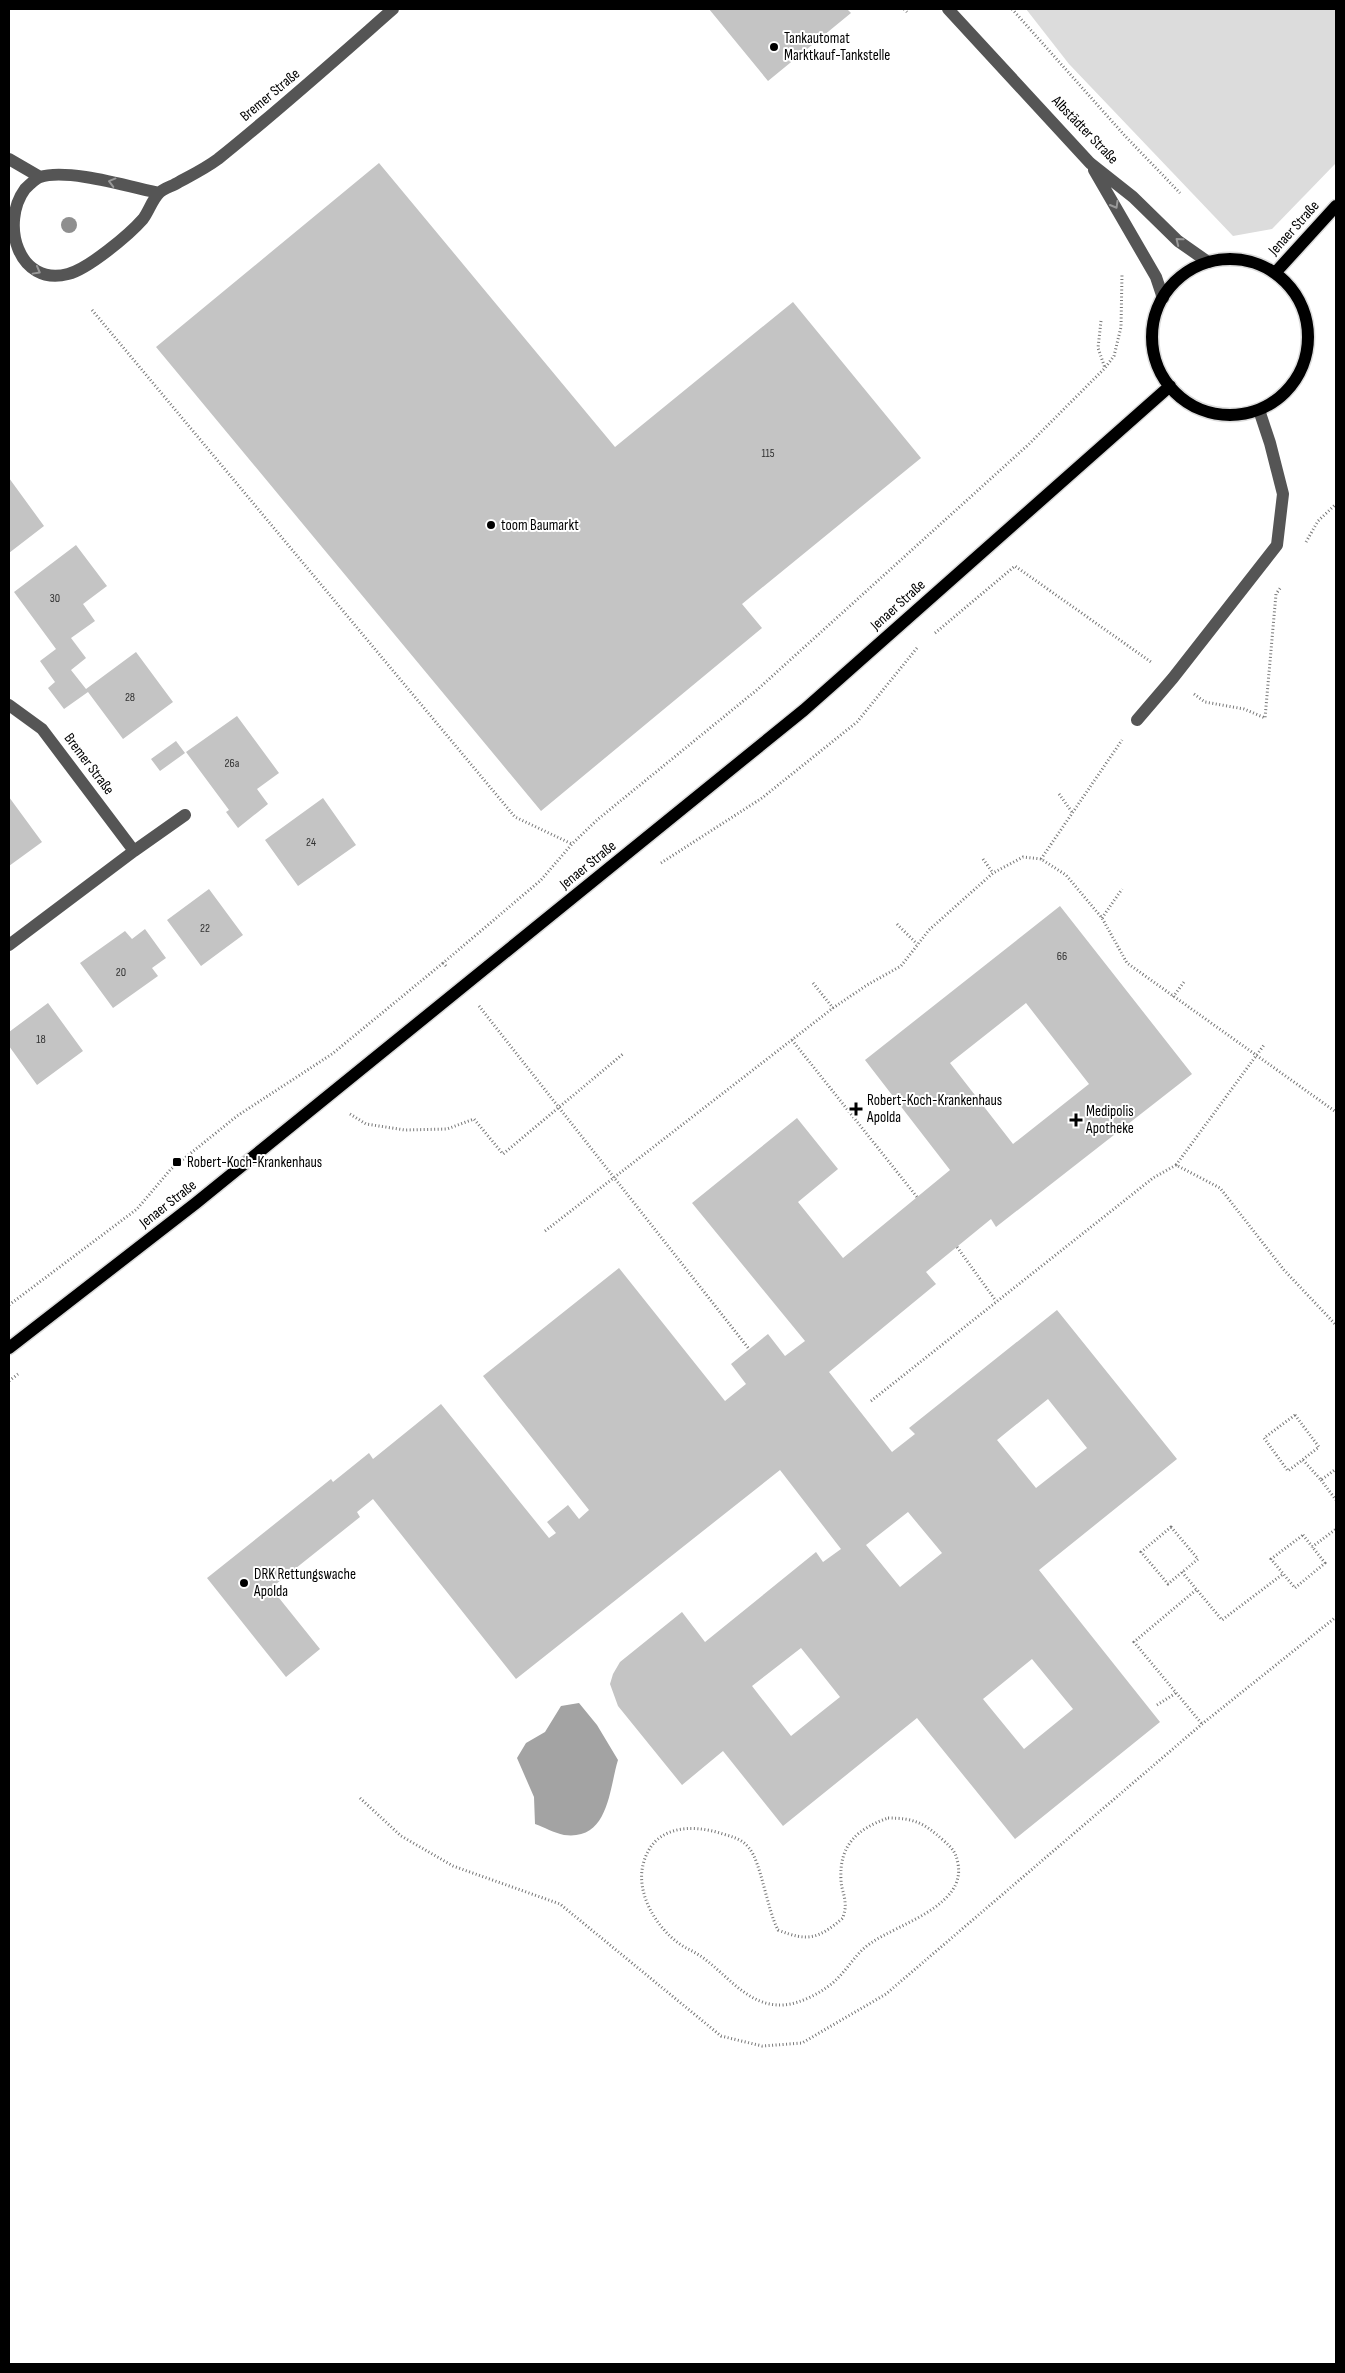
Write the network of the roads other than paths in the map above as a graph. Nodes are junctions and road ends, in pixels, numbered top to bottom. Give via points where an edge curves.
1 (393, 9) edge
2 (948, 9) edge
3 (9, 159) edge
4 (1090, 164) junction
5 (40, 177) junction
6 (159, 193) junction
7 (1336, 206) edge
8 (9, 232) edge
9 (1208, 262) junction
10 (1275, 273) junction
11 (1163, 298) junction
12 (1170, 386) junction
13 (1259, 410) junction
14 (9, 705) edge
15 (1137, 720) road end
16 (185, 815) dead end
17 (134, 852) junction
18 (9, 945) edge
19 (9, 1348) edge

1 - 6 street, Bremer Straße via 215,161
2 - 4 street, Albstädter Straße
3 - 5 street
9 -> 4 street, Albstädter Straße via 1178,241 1133,197
4 -> 11 street via 1156,277
6 -> 5 street via 95,178
5 - 8 street, Bremer Straße via 18,196
8 -> 6 street, Bremer Straße via 20,258 45,275 61,276 76,272 99,257 143,218
7 - 10 main road, Jenaer Straße
9 - 10 main road via 1235,259
9 - 11 main road via 1187,272
10 - 13 main road via 1291,288 1302,306 1308,327 1308,348 1292,385 1277,400
11 - 12 main road via 1154,320 1152,338 1155,356
12 - 13 main road via 1203,410 1240,415
12 - 19 main road, Jenaer Straße via 804,710 196,1203
13 - 15 street via 1282,494 1277,545
14 - 17 street, Bremer Straße via 42,729
16 - 17 street
17 - 18 street

